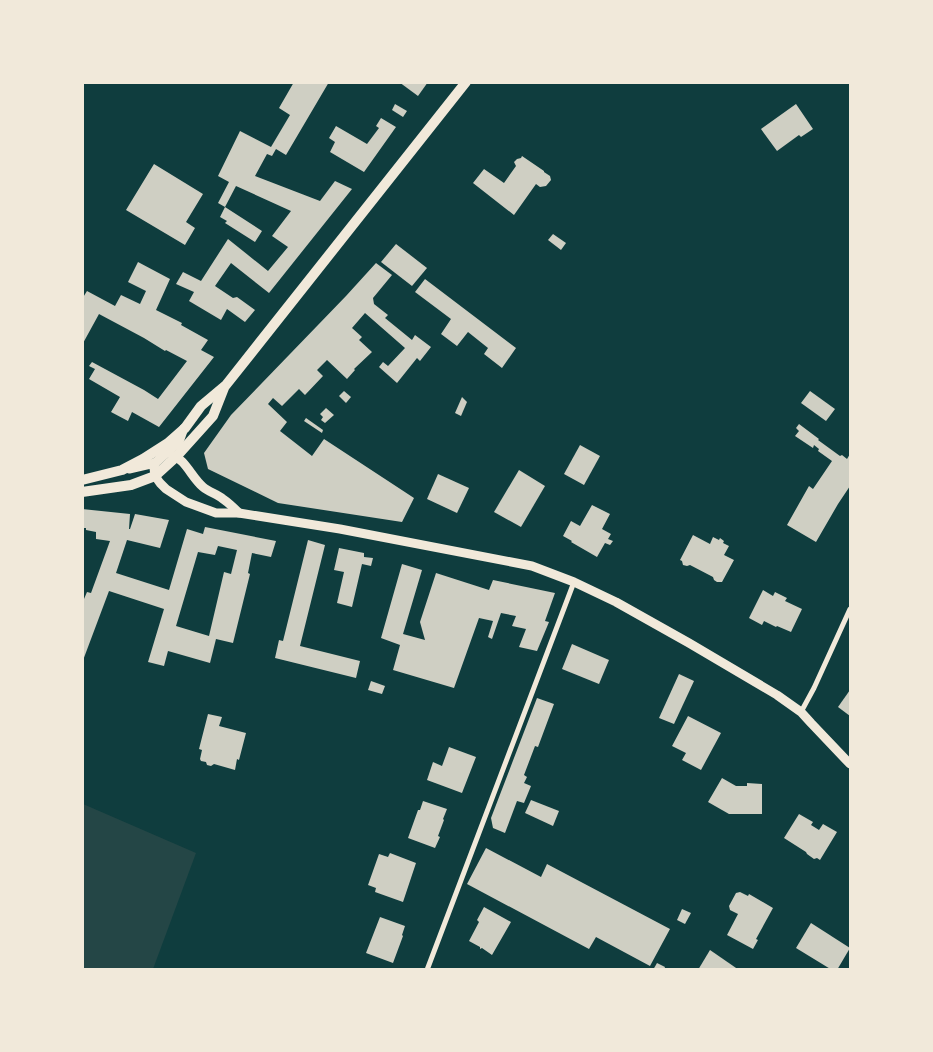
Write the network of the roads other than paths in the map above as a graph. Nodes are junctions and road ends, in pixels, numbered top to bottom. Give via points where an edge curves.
1 (466, 82) edge
2 (226, 385) junction
3 (185, 428) junction
4 (172, 455) junction
5 (155, 463) junction
6 (122, 470) junction
7 (155, 476) junction
8 (82, 480) edge
9 (82, 492) edge
10 (239, 513) junction
11 (574, 582) junction
12 (850, 609) edge
13 (801, 712) junction
14 (850, 764) edge
15 (427, 970) edge

1 - 2 main road
2 - 3 main road via 201,406
2 - 4 main road via 212,416
3 - 4 street
3 - 6 main road via 168,443
4 - 5 street
4 - 7 main road
4 - 10 street via 182,461 203,487
5 - 6 street
5 - 7 street
6 - 8 main road
7 - 9 main road via 131,485
7 - 10 street via 166,489 186,502 216,513
10 - 11 street via 532,566
11 - 13 street via 689,643
11 - 15 street
12 - 13 street
13 - 14 street

